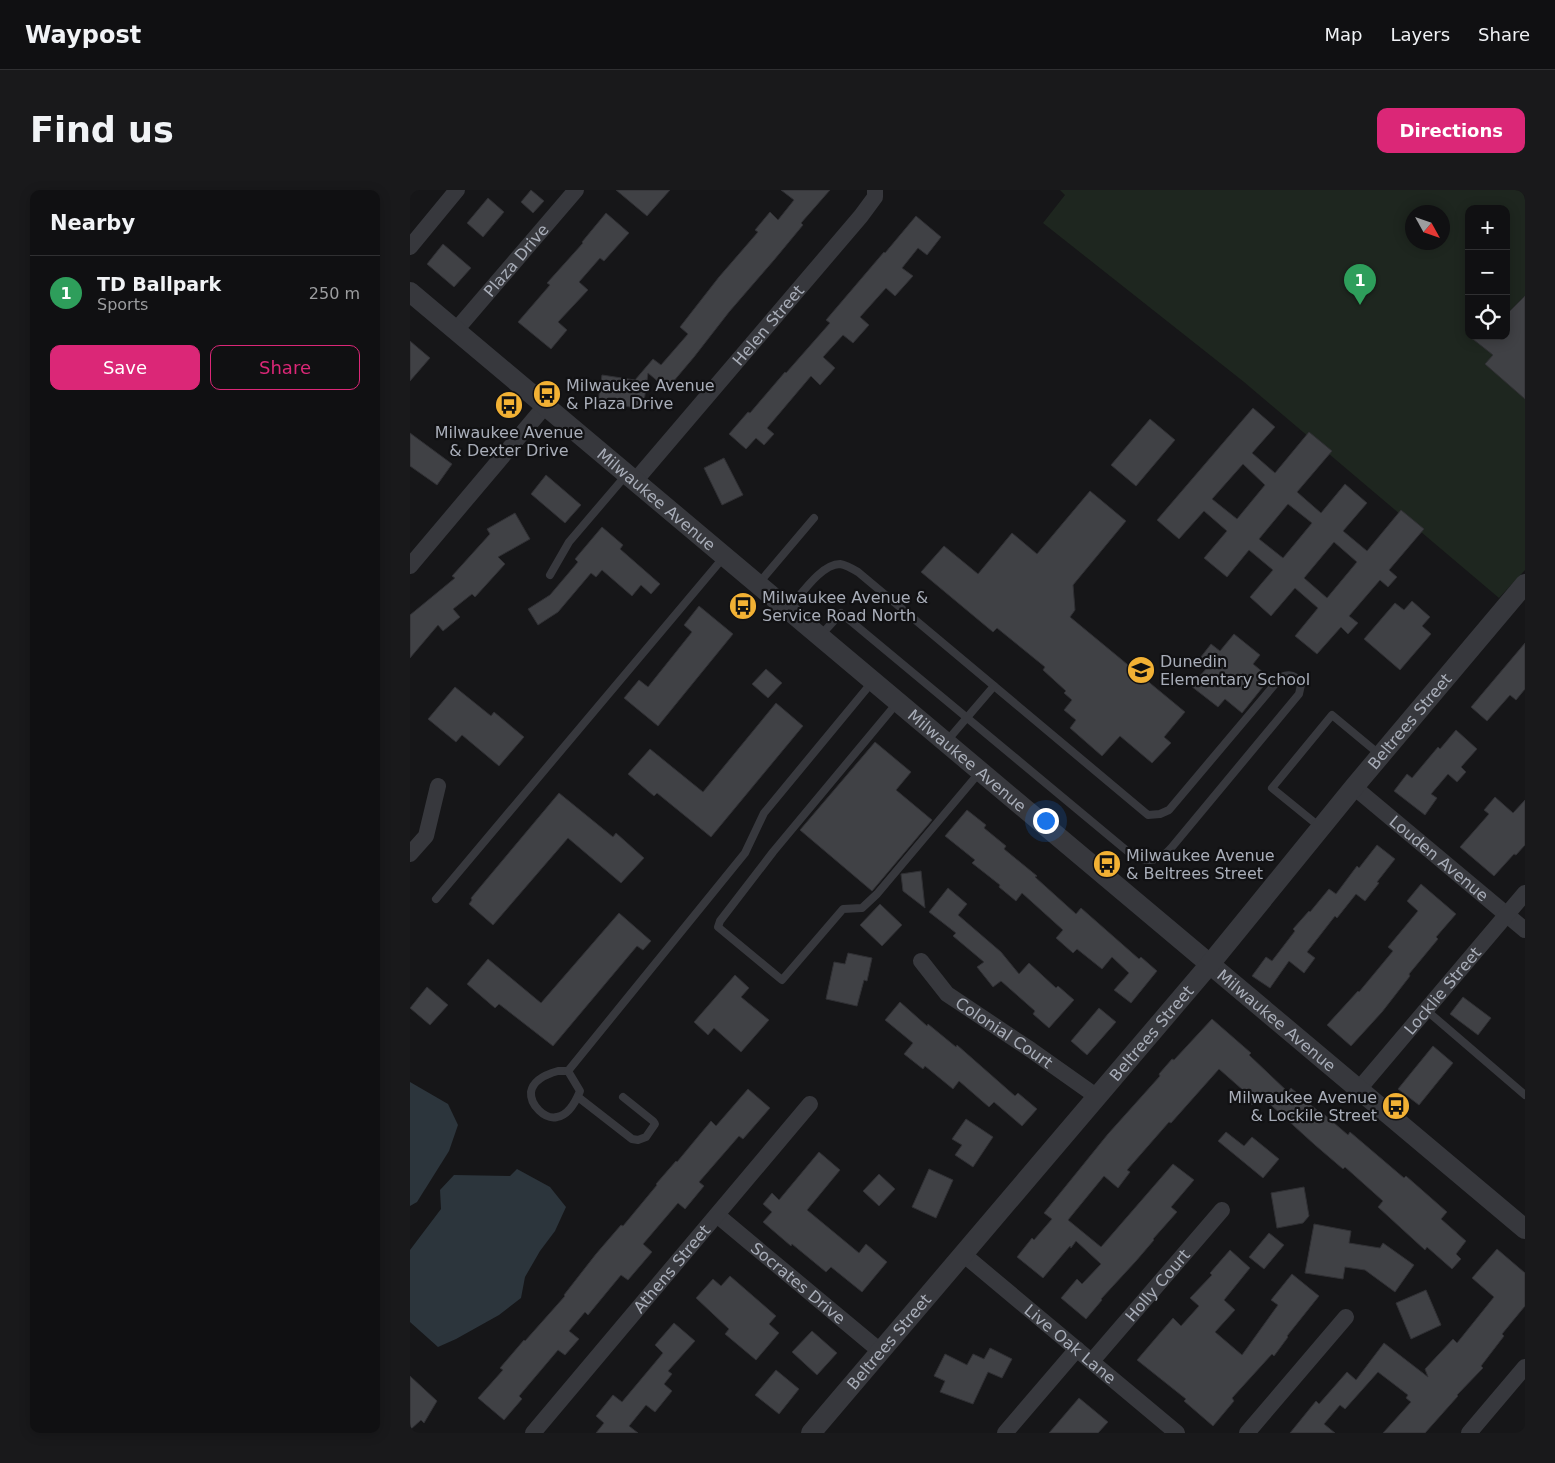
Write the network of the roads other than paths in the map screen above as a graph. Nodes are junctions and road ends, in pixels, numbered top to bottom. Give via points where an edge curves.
1 (458, 190) edge
2 (576, 190) edge
3 (875, 190) edge
4 (410, 247) edge
5 (410, 292) edge
6 (456, 330) junction
7 (545, 406) junction
8 (631, 478) junction
9 (814, 518) dead end
10 (724, 556) junction
11 (410, 566) edge
12 (550, 575) dead end
13 (758, 585) junction
14 (1524, 586) edge
15 (788, 610) junction
16 (820, 636) junction
17 (873, 681) junction
18 (994, 686) junction
19 (898, 702) junction
20 (967, 717) junction
21 (946, 742) junction
22 (1381, 756) junction
23 (980, 771) junction
24 (438, 786) dead end
25 (1354, 787) junction
26 (1321, 828) junction
27 (410, 854) edge
28 (1525, 893) edge
29 (436, 899) dead end
30 (1507, 914) junction
31 (1525, 930) edge
32 (921, 961) dead end
33 (1210, 964) junction
34 (1426, 1010) junction
35 (568, 1071) junction
36 (1359, 1089) junction
37 (1525, 1095) edge
38 (1096, 1096) junction
39 (578, 1097) junction
40 (623, 1097) dead end
41 (810, 1104) dead end
42 (1222, 1210) dead end
43 (717, 1215) junction
44 (1525, 1229) edge
45 (963, 1254) junction
46 (1346, 1317) dead end
47 (1077, 1349) junction
48 (880, 1352) junction
49 (1092, 1361) junction
50 (1525, 1367) edge
51 (533, 1433) edge
52 (811, 1433) edge
53 (1004, 1433) edge
54 (1177, 1433) edge
55 (1247, 1433) edge
56 (1469, 1433) edge

1 - 4 street
2 - 6 street, Plaza Drive
3 - 8 street, Helen Street via 875,197 861,216
5 - 6 street, Milwaukee Avenue
6 - 7 street, Milwaukee Avenue
7 - 8 street, Milwaukee Avenue
7 - 11 street
8 - 10 street, Milwaukee Avenue
8 - 12 lane via 569,542
9 - 13 lane
10 - 13 street, Milwaukee Avenue
10 - 29 lane
13 - 15 street, Milwaukee Avenue
14 - 22 street, Beltrees Street
15 - 16 street, Milwaukee Avenue
15 - 18 lane via 823,570 840,564 849,567
16 - 17 street, Milwaukee Avenue
16 - 20 lane via 841,612
17 - 19 street, Milwaukee Avenue
17 - 35 lane via 764,813 745,853
18 - 20 lane
18 - 20 lane via 1148,815 1168,810 1281,676 1294,676 1301,685 1299,694 1172,847 1165,855 1148,860 1132,855
19 - 21 street, Milwaukee Avenue
19 - 23 lane via 774,852 718,927 782,980 843,909 862,908 877,894
20 - 21 lane
21 - 23 street, Milwaukee Avenue
22 - 25 street, Beltrees Street
22 - 26 lane via 1332,715 1272,788
23 - 33 street, Milwaukee Avenue
24 - 27 street via 426,836
25 - 26 street, Beltrees Street
25 - 30 street, Louden Avenue
26 - 33 street, Beltrees Street
28 - 30 street, Locklie Street
30 - 31 street, Louden Avenue
30 - 34 street, Locklie Street
32 - 38 street, Colonial Court via 947,994
33 - 36 street, Milwaukee Avenue
33 - 38 street, Beltrees Street
34 - 36 street, Locklie Street
34 - 37 lane
35 - 39 lane via 580,1091
35 - 39 lane via 548,1074 536,1082 531,1092 532,1100 540,1112 557,1118 567,1112
36 - 44 street, Milwaukee Avenue
38 - 45 street, Beltrees Street
39 - 40 lane via 632,1139 646,1137 655,1124
41 - 43 street, Athens Street
42 - 49 street, Holly Court
43 - 48 street, Socrates Drive
43 - 51 street, Athens Street
45 - 47 street, Live Oak Lane
45 - 48 street, Beltrees Street
46 - 55 street
47 - 49 street, Live Oak Lane
47 - 53 street
48 - 52 street, Beltrees Street
49 - 54 street, Live Oak Lane
50 - 56 street

